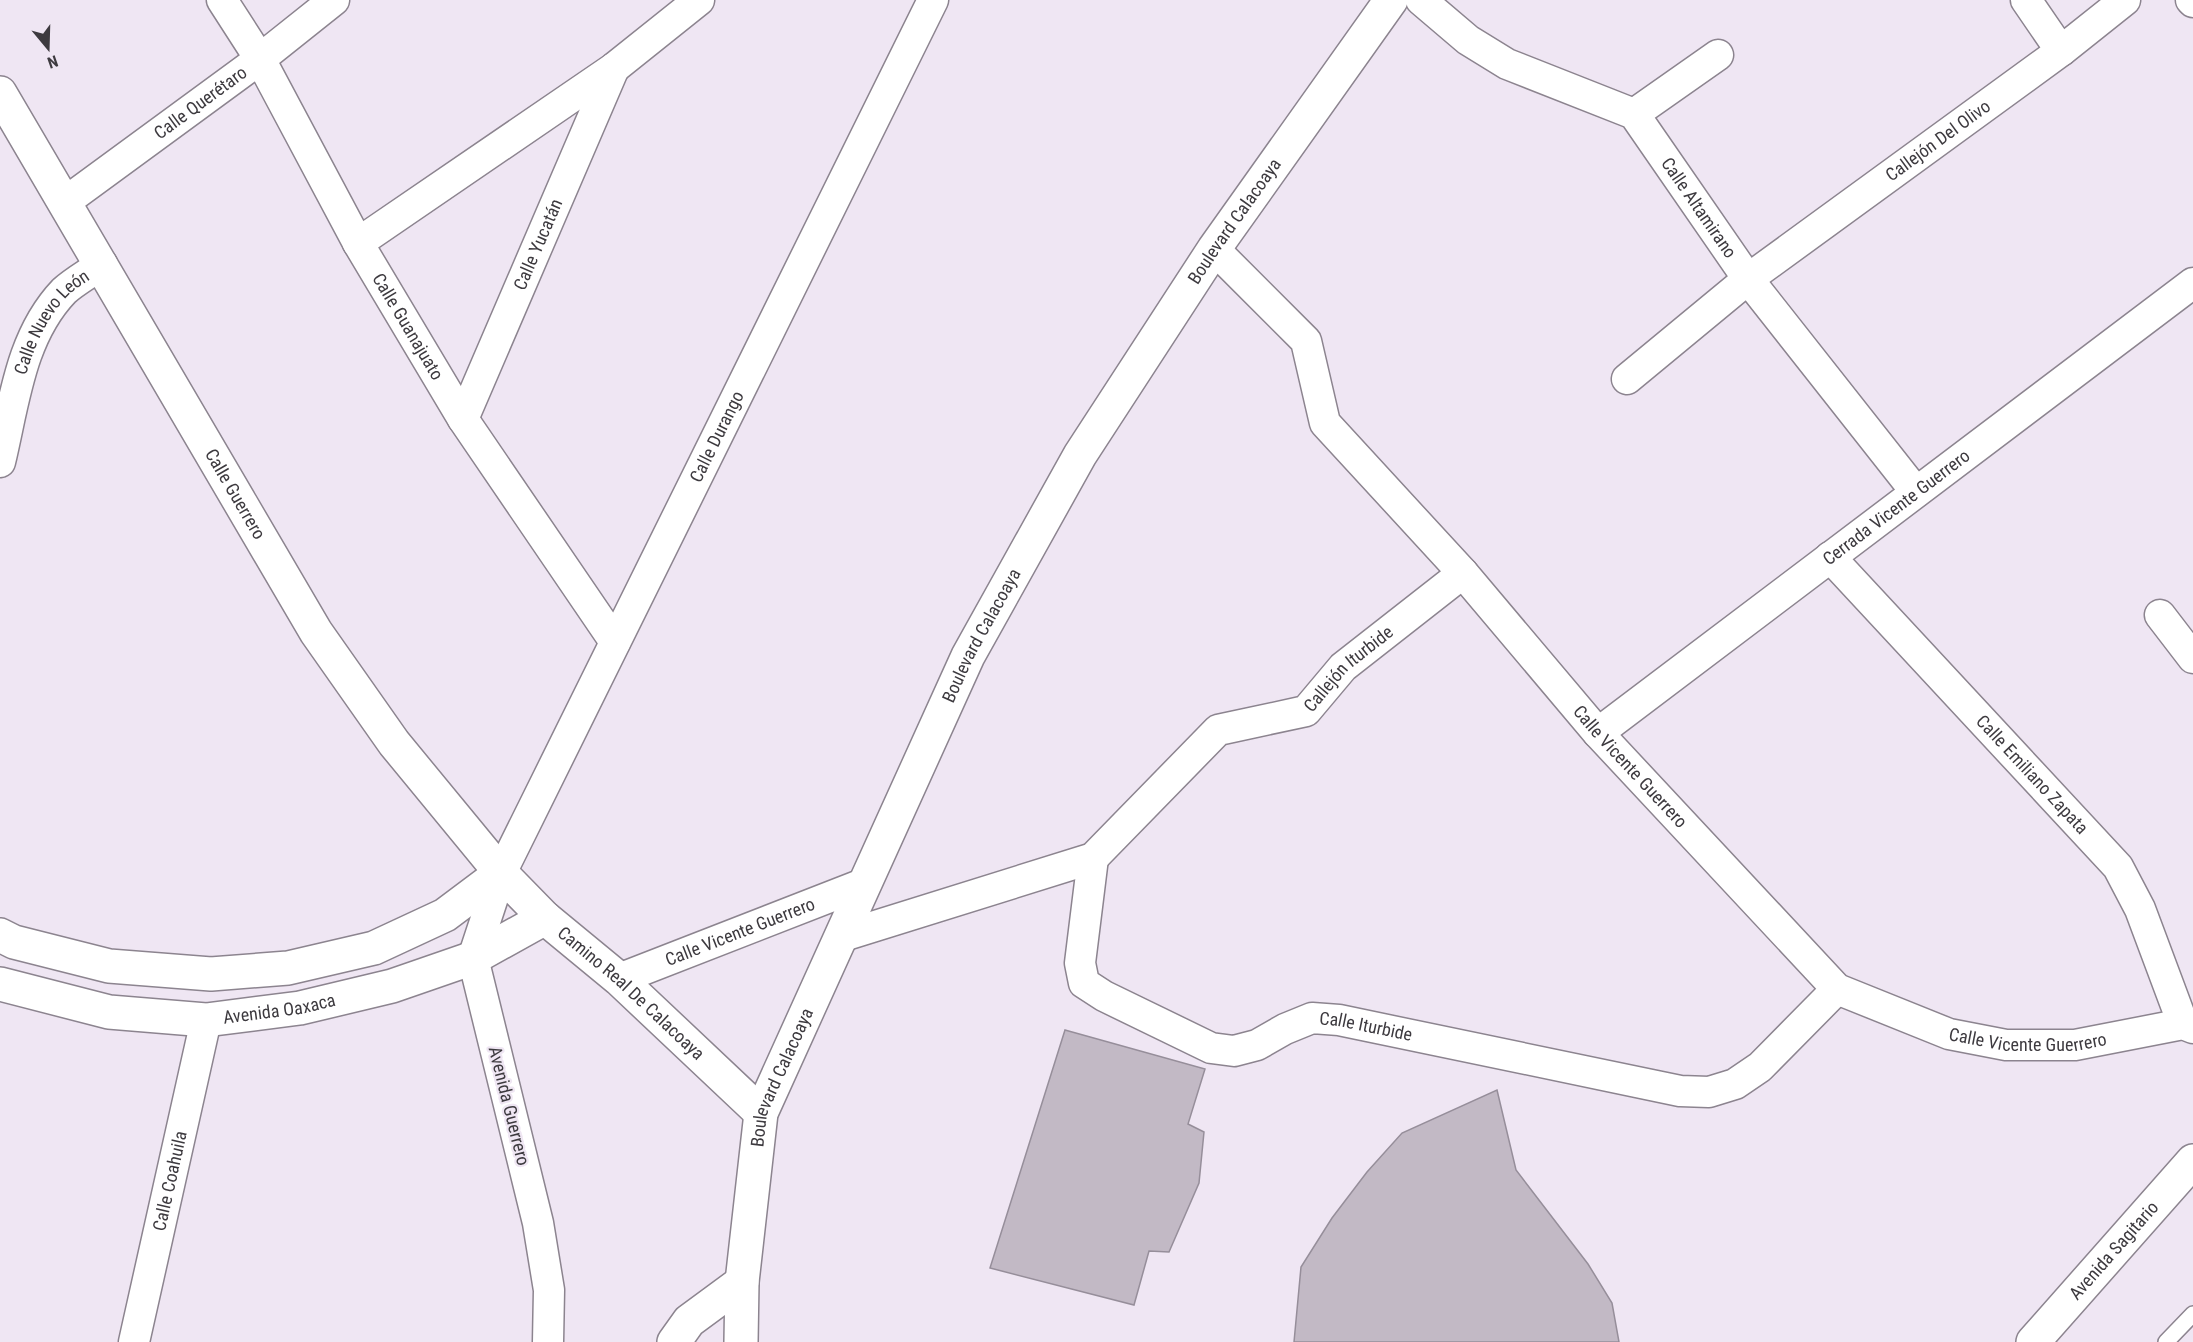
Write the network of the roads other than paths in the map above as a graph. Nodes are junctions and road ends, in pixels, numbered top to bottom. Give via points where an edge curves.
1 (222, 0) edge
2 (334, 0) edge
3 (699, 0) edge
4 (933, 0) edge
5 (1391, 0) edge
6 (1421, 0) edge
7 (2026, 0) edge
8 (2125, 0) edge
9 (2061, 51) junction
10 (1718, 55) dead end
11 (260, 59) junction
12 (615, 68) junction
13 (0, 93) edge
14 (1634, 114) junction
15 (65, 202) junction
16 (358, 243) junction
17 (1214, 249) junction
18 (102, 264) junction
19 (1748, 279) junction
20 (2193, 283) edge
21 (1627, 379) dead end
22 (463, 418) junction
23 (0, 462) edge
24 (1916, 492) junction
25 (1830, 557) junction
26 (1463, 573) junction
27 (2160, 615) dead end
28 (615, 642) junction
29 (2193, 658) edge
30 (1598, 733) junction
31 (1093, 858) junction
32 (501, 873) junction
33 (863, 884) junction
34 (545, 918) junction
35 (0, 935) edge
36 (840, 937) junction
37 (474, 958) junction
38 (619, 979) junction
39 (0, 984) edge
40 (1837, 989) junction
41 (206, 1020) junction
42 (2188, 1026) edge
43 (761, 1113) junction
44 (2190, 1169) edge
45 (742, 1282) junction
46 (2191, 1321) edge
47 (134, 1342) edge
48 (548, 1342) edge
49 (674, 1342) edge
50 (741, 1342) edge
51 (2033, 1342) edge
52 (2166, 1342) edge

1 - 11 street, Calle Guanajuato
2 - 11 street, Calle Querétaro
3 - 12 street, Calle Yucatán
4 - 28 street, Calle Durango
5 - 17 street, Boulevard Calacoaya
6 - 14 street via 1468,40 1507,64
7 - 9 street
8 - 9 street, Callejón Del Olivo
9 - 19 street, Callejón Del Olivo
10 - 14 street
11 - 15 street, Calle Querétaro
11 - 16 street, Calle Guanajuato
12 - 16 street, Calle Yucatán
12 - 22 street, Calle Yucatán
13 - 15 street, Calle Guerrero
14 - 19 street, Calle Altamirano
15 - 18 street, Calle Guerrero
16 - 22 street, Calle Guanajuato
17 - 26 street, Calle Vicente Guerrero via 1306,340 1325,423
17 - 33 street, Boulevard Calacoaya via 1080,455 973,646
18 - 23 street, Calle Nuevo León via 65,291 41,322 25,356
18 - 32 street, Calle Guerrero via 316,632 394,743
19 - 21 street, Callejón Del Olivo
19 - 24 street, Calle Altamirano
20 - 24 street, Cerrada Vicente Guerrero
22 - 28 street, Calle Guanajuato
24 - 25 street, Cerrada Vicente Guerrero
25 - 30 street, Cerrada Vicente Guerrero
25 - 42 street, Calle Emiliano Zapata via 2118,867 2140,909
26 - 30 street, Calle Vicente Guerrero
26 - 31 street, Callejón Iturbide via 1342,667 1306,711 1218,730
27 - 29 street
28 - 32 street, Calle Durango
30 - 40 street, Calle Vicente Guerrero
31 - 36 street
31 - 40 street, Calle Iturbide via 1080,963 1084,983 1212,1048 1234,1051 1257,1045 1312,1018 1339,1020 1680,1091 1709,1092 1735,1084 1760,1067
32 - 34 street, Camino Real De Calacoaya
32 - 35 street via 446,915 375,948 288,968 211,974 109,966
32 - 37 street
33 - 36 street, Boulevard Calacoaya
33 - 38 street, Calle Vicente Guerrero
34 - 37 street, Avenida Oaxaca
34 - 38 street, Camino Real De Calacoaya
36 - 43 street, Boulevard Calacoaya
37 - 41 street, Avenida Oaxaca via 392,986 300,1008
37 - 48 street, Avenida Guerrero via 538,1223 549,1290
38 - 43 street, Camino Real De Calacoaya
39 - 41 street, Avenida Oaxaca via 109,1012
40 - 42 street, Calle Vicente Guerrero via 1950,1034 2006,1045 2075,1045
41 - 47 street, Calle Coahuila
43 - 45 street, Boulevard Calacoaya
44 - 51 street, Avenida Sagitario
45 - 49 street via 689,1321
45 - 50 street, Boulevard Calacoaya
46 - 52 lane

